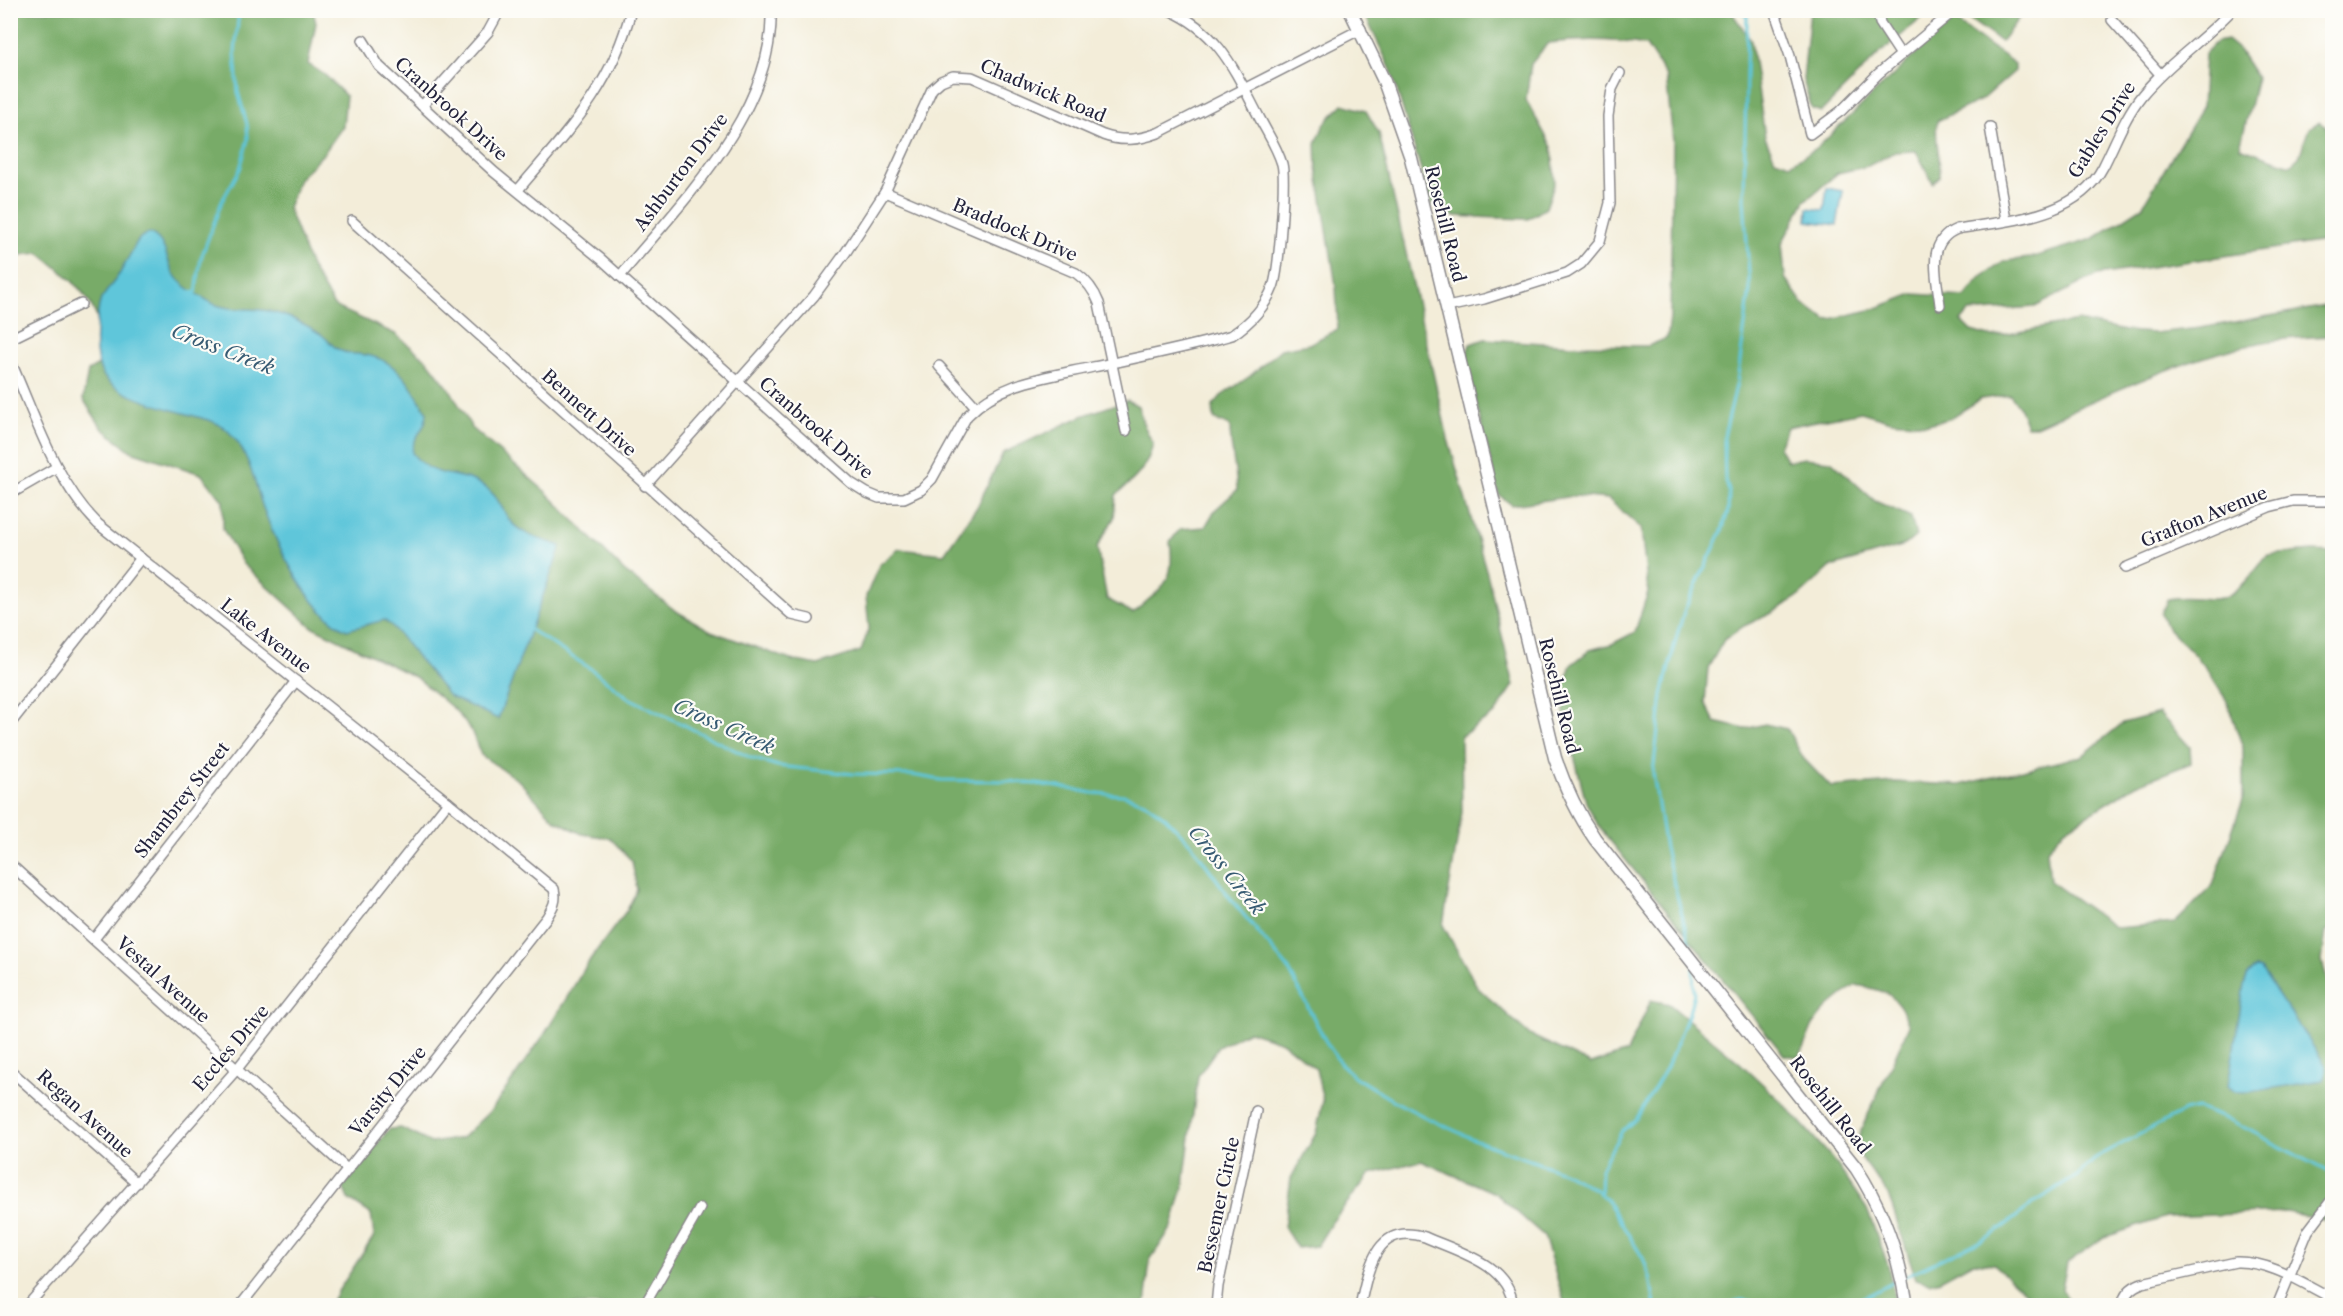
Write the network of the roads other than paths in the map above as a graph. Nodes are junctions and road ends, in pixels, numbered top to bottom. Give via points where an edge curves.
1 (500, 10) edge
2 (631, 10) edge
3 (771, 10) edge
4 (1169, 10) edge
5 (1350, 10) edge
6 (1774, 10) edge
7 (1877, 10) edge
8 (1955, 10) edge
9 (2232, 10) edge
10 (2112, 20) dead end
11 (1360, 29) junction
12 (363, 40) dead end
13 (1901, 55) junction
14 (1620, 73) dead end
15 (2160, 74) junction
16 (1245, 89) junction
17 (422, 105) junction
18 (1990, 127) dead end
19 (518, 190) junction
20 (885, 192) junction
21 (2006, 220) junction
22 (351, 221) dead end
23 (620, 276) junction
24 (81, 304) dead end
25 (1940, 305) dead end
26 (1447, 306) junction
27 (10, 339) edge
28 (10, 360) edge
29 (1112, 363) junction
30 (939, 366) dead end
31 (738, 382) junction
32 (976, 407) junction
33 (1126, 431) dead end
34 (57, 467) junction
35 (645, 486) junction
36 (10, 494) edge
37 (2332, 501) edge
38 (141, 558) junction
39 (2125, 568) dead end
40 (809, 619) dead end
41 (296, 681) junction
42 (10, 724) edge
43 (448, 802) junction
44 (10, 864) edge
45 (555, 895) joint
46 (94, 939) junction
47 (237, 1069) junction
48 (10, 1070) edge
49 (1256, 1111) dead end
50 (347, 1169) junction
51 (137, 1183) junction
52 (2330, 1202) dead end
53 (700, 1208) dead end
54 (2288, 1276) junction
55 (2332, 1298) edge
56 (27, 1305) edge
57 (240, 1305) edge
58 (644, 1305) edge
59 (1216, 1305) edge
60 (1360, 1305) edge
61 (1513, 1305) edge
62 (1907, 1305) edge
63 (2122, 1305) edge
64 (2277, 1305) edge

1 - 17 street via 488,32
2 - 19 street via 615,58 591,102
3 - 23 street, Ashburton Drive via 765,56 744,114 695,186
4 - 16 street, Cranbrook Drive via 1214,40
5 - 11 main road, Rosehill Road
6 - 13 street via 1810,134
7 - 13 street via 1880,23
8 - 13 street
9 - 15 street, Gables Drive
10 - 15 street
11 - 16 street, Chadwick Road
11 - 26 main road, Rosehill Road via 1384,81 1411,158
12 - 17 street, Cranbrook Drive via 379,66
14 - 26 street via 1612,89 1608,116 1610,203 1600,241 1581,264 1567,273 1484,299
15 - 21 street, Gables Drive via 2138,99 2103,167 2084,192 2051,211
16 - 20 street, Chadwick Road via 1146,138 1121,140 972,77 953,76 936,85 929,95
16 - 29 street, Cranbrook Drive via 1278,153 1283,171 1273,286 1260,309 1232,335
17 - 19 street, Cranbrook Drive
18 - 21 street
19 - 23 street, Cranbrook Drive
20 - 29 street, Braddock Drive via 1081,277 1096,297
20 - 31 street, Chadwick Road via 814,296
21 - 25 street, Gables Drive via 1957,229 1940,241 1935,258
22 - 35 street, Bennett Drive
23 - 31 street, Cranbrook Drive
24 - 27 street
26 - 62 main road, Rosehill Road via 1555,758 1574,805 1627,882 1856,1168 1889,1230
28 - 34 street, Lake Avenue
29 - 32 street, Cranbrook Drive via 1022,383
29 - 33 street, Braddock Drive
30 - 32 street
31 - 32 street, Cranbrook Drive via 851,483 879,498 904,498 927,487 960,426
31 - 35 street, Chadwick Road
34 - 36 street
34 - 38 street, Lake Avenue via 84,511
35 - 40 street, Bennett Drive via 792,615
37 - 39 street, Grafton Avenue via 2294,501 2269,507
38 - 41 street, Lake Avenue
38 - 42 street
41 - 43 street, Lake Avenue
41 - 46 street, Shambrey Street
43 - 45 street, Lake Avenue via 554,889
43 - 47 street, Eccles Drive
44 - 46 street, Vestal Avenue
45 - 50 street, Varsity Drive via 547,917
46 - 47 street, Vestal Avenue
47 - 50 street, Vestal Avenue
47 - 51 street, Eccles Drive
48 - 51 street, Regan Avenue
49 - 59 street, Bessemer Circle
50 - 57 street, Varsity Drive
51 - 56 street, Eccles Drive
52 - 54 street via 2308,1231
53 - 58 street
54 - 55 street
54 - 63 street via 2249,1262 2224,1263 2132,1287
54 - 64 street
60 - 61 street via 1375,1253 1394,1238 1413,1234 1496,1270 1508,1285

